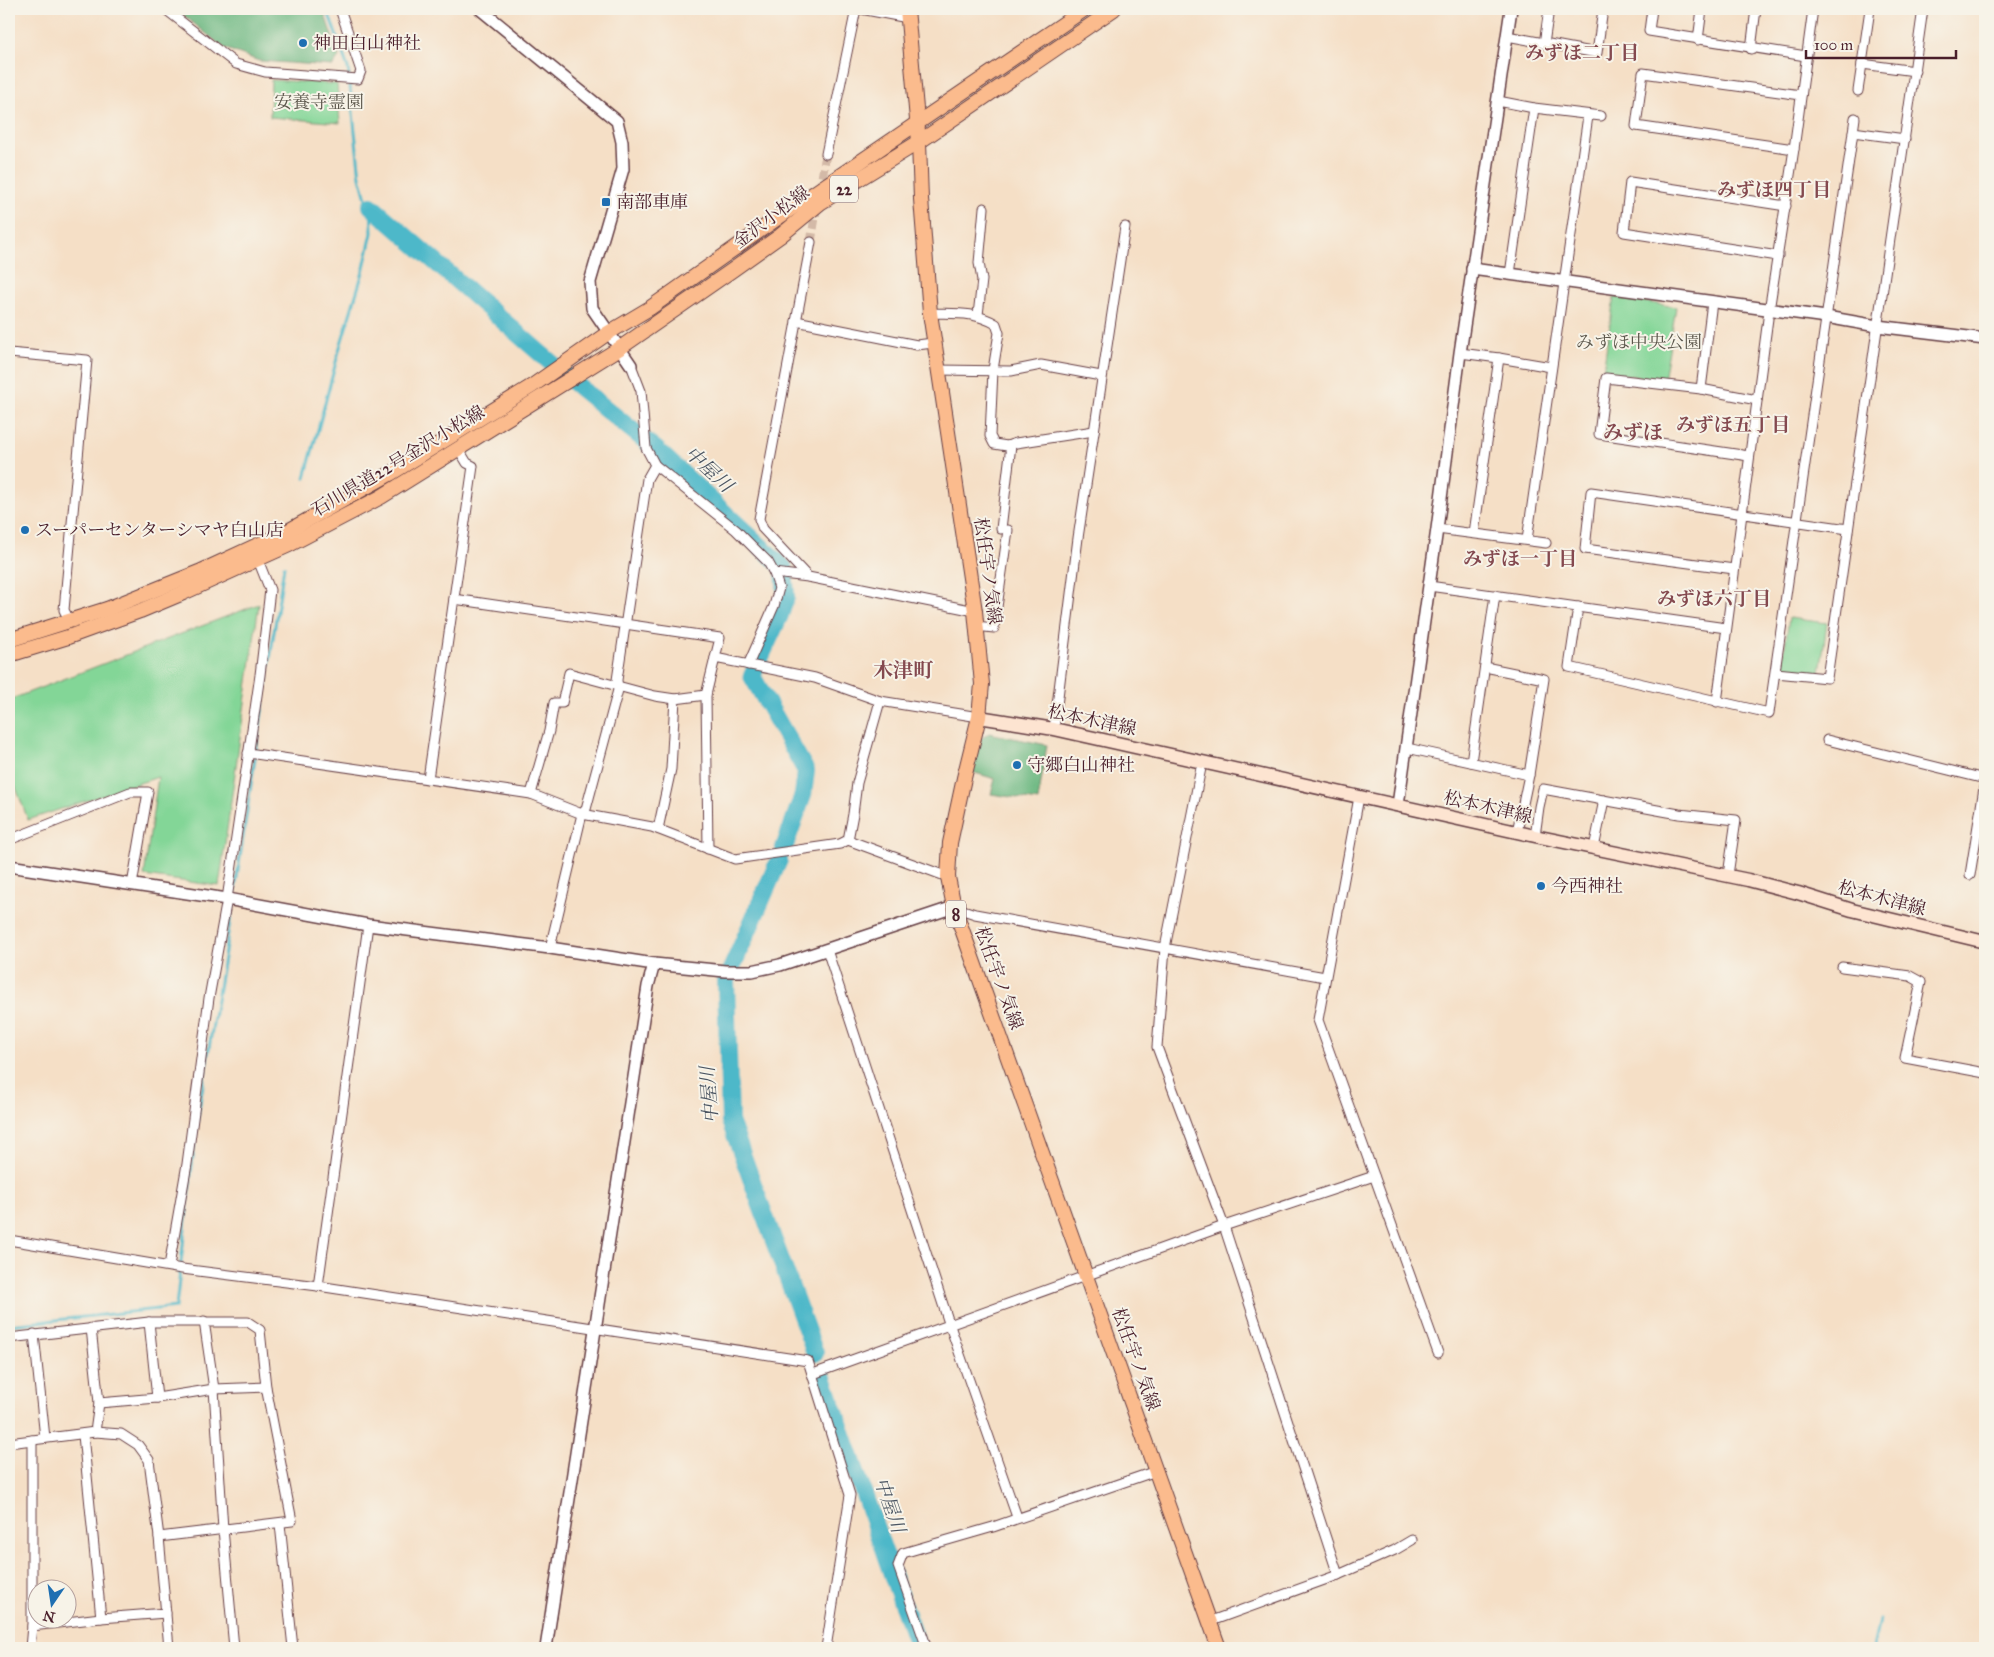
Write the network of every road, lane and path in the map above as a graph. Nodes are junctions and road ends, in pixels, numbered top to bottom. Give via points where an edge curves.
1 (165, 9) edge
2 (340, 9) edge
3 (480, 9) edge
4 (856, 9) edge
5 (861, 9) edge
6 (1086, 9) edge
7 (1114, 9) edge
8 (1511, 9) edge
9 (1549, 9) edge
10 (1602, 9) edge
11 (1652, 9) edge
12 (1702, 9) edge
13 (1756, 9) edge
14 (1813, 9) edge
15 (1870, 9) edge
16 (1923, 9) edge
17 (908, 13) edge
18 (1507, 36) junction
19 (1698, 40) junction
20 (1544, 44) junction
21 (1751, 49) junction
22 (1806, 56) junction
23 (1862, 64) junction
24 (1915, 71) junction
25 (1858, 91) dead end
26 (1801, 95) junction
27 (1498, 101) junction
28 (1534, 108) junction
29 (1588, 116) junction
30 (1600, 116) dead end
31 (1855, 118) dead end
32 (917, 124) junction
33 (1853, 132) junction
34 (1904, 139) junction
35 (919, 142) junction
36 (1794, 148) junction
37 (826, 154) tunnel mouth
38 (1786, 206) junction
39 (984, 208) dead end
40 (1125, 227) dead end
41 (811, 242) tunnel mouth
42 (1778, 256) junction
43 (1472, 269) junction
44 (1510, 274) junction
45 (1565, 282) junction
46 (1712, 302) junction
47 (1769, 311) junction
48 (930, 313) junction
49 (978, 315) junction
50 (1826, 317) junction
51 (796, 321) junction
52 (1877, 326) junction
53 (608, 333) junction
54 (1985, 339) edge
55 (934, 343) junction
56 (620, 348) junction
57 (9, 353) edge
58 (1460, 354) junction
59 (1499, 358) junction
60 (568, 361) joint
61 (632, 365) joint
62 (1551, 367) junction
63 (938, 370) junction
64 (993, 370) junction
65 (577, 374) joint
66 (1101, 376) junction
67 (1701, 390) junction
68 (1757, 400) junction
69 (1094, 431) junction
70 (1011, 445) junction
71 (458, 448) junction
72 (1749, 456) junction
73 (655, 465) junction
74 (1742, 514) junction
75 (1798, 521) junction
76 (1437, 529) junction
77 (1848, 529) junction
78 (1474, 533) junction
79 (1527, 540) junction
80 (1546, 543) dead end
81 (258, 560) junction
82 (1734, 569) junction
83 (783, 574) junction
84 (808, 576) junction
85 (1429, 586) junction
86 (1495, 595) junction
87 (454, 599) junction
88 (1578, 607) junction
89 (975, 611) junction
90 (69, 620) junction
91 (626, 625) junction
92 (976, 626) junction
93 (1726, 628) junction
94 (9, 640) edge
95 (9, 655) edge
96 (715, 658) junction
97 (754, 666) junction
98 (1485, 667) junction
99 (1776, 673) junction
100 (618, 685) junction
101 (706, 695) junction
102 (675, 699) junction
103 (880, 701) junction
104 (1717, 702) junction
105 (979, 717) junction
106 (1054, 729) junction
107 (1827, 740) dead end
108 (1407, 748) junction
109 (254, 753) junction
110 (1471, 762) junction
111 (1202, 763) junction
112 (1529, 775) junction
113 (428, 779) junction
114 (1985, 780) edge
115 (531, 794) junction
116 (1359, 797) junction
117 (1604, 800) junction
118 (1398, 804) junction
119 (582, 814) junction
120 (658, 829) junction
121 (1517, 832) junction
122 (1535, 836) junction
123 (9, 840) edge
124 (848, 840) junction
125 (1594, 848) junction
126 (708, 849) junction
127 (9, 866) edge
128 (1970, 874) dead end
129 (1728, 876) junction
130 (948, 877) junction
131 (132, 885) junction
132 (232, 900) junction
133 (954, 907) junction
134 (368, 925) junction
135 (1985, 942) edge
136 (550, 948) junction
137 (1165, 948) junction
138 (827, 950) junction
139 (654, 964) junction
140 (1842, 967) dead end
141 (1325, 978) junction
142 (1985, 1073) edge
143 (1374, 1176) junction
144 (1224, 1226) junction
145 (9, 1240) edge
146 (176, 1268) junction
147 (1086, 1277) junction
148 (318, 1286) junction
149 (204, 1321) junction
150 (149, 1322) junction
151 (950, 1326) junction
152 (90, 1328) junction
153 (595, 1330) junction
154 (34, 1334) junction
155 (9, 1338) edge
156 (1438, 1353) dead end
157 (814, 1374) junction
158 (266, 1387) junction
159 (214, 1389) junction
160 (157, 1398) junction
161 (99, 1403) junction
162 (95, 1432) junction
163 (83, 1435) junction
164 (45, 1438) junction
165 (32, 1440) junction
166 (9, 1443) edge
167 (1156, 1471) junction
168 (1017, 1517) junction
169 (280, 1524) junction
170 (223, 1529) junction
171 (159, 1537) junction
172 (1412, 1540) dead end
173 (1338, 1574) junction
174 (32, 1580) edge
175 (166, 1614) junction
176 (101, 1618) junction
177 (78, 1621) edge
178 (1210, 1621) junction
179 (32, 1630) edge
180 (30, 1648) edge
181 (169, 1648) edge
182 (234, 1648) edge
183 (292, 1648) edge
184 (546, 1648) edge
185 (826, 1648) edge
186 (927, 1648) edge
187 (1219, 1648) edge

1 - 2 street via 236,64 265,72 358,79 361,72
3 - 53 street via 617,121 623,169 590,282 592,308
4 - 37 street
5 - 17 street
6 - 32 main road, 金沢小松線 / 22
7 - 35 main road, 金沢小松線 / 22
8 - 18 street
9 - 20 street
10 - 20 street via 1597,53
11 - 19 street via 1649,31
12 - 19 street
13 - 21 street
14 - 22 street
15 - 23 street
16 - 24 street
17 - 32 main road, 松任宇ノ気線
18 - 20 street
18 - 27 street
19 - 21 street
21 - 22 street
22 - 26 street
23 - 24 street
23 - 25 street
24 - 34 street
26 - 36 street
26 - 36 street via 1643,73 1636,126
27 - 28 street
27 - 43 street
28 - 29 street
28 - 44 street
29 - 30 street
29 - 45 street
31 - 33 street
32 - 35 main road, 松任宇ノ気線
32 - 53 main road, 金沢小松線 / 22 via 650,308
33 - 34 street
33 - 50 street
34 - 52 street
35 - 48 main road, 松任宇ノ気線 / 8
35 - 56 main road, 金沢小松線 / 22 via 820,203 739,265
36 - 38 street
38 - 42 street
38 - 42 street via 1630,182 1624,232
39 - 49 street
40 - 66 street
41 - 51 street
42 - 47 street
43 - 44 street
43 - 58 street
44 - 45 street
45 - 46 street
45 - 62 street
46 - 47 street
46 - 67 street
47 - 50 street
47 - 68 street
48 - 49 street
48 - 55 main road, 松任宇ノ気線 / 8
49 - 64 street via 996,324 999,333
50 - 52 street
50 - 75 street
51 - 55 street via 917,345
51 - 84 street via 759,519 764,529
52 - 54 street
52 - 77 street
53 - 56 street
53 - 60 main road, 金沢小松線 / 22
55 - 63 main road, 松任宇ノ気線 / 8
56 - 61 street
56 - 65 main road, 金沢小松線 / 22
57 - 90 street via 87,360 64,610
58 - 59 street
58 - 76 street
59 - 62 street
59 - 78 street
60 - 90 main road, 石川県道22号金沢小松線 / 22 via 390,474 286,532 199,572 107,609
61 - 73 street via 641,391 646,448
62 - 79 street
63 - 64 street
63 - 89 main road, 松任宇ノ気線 / 8
64 - 66 street via 1046,366
64 - 70 street via 990,436 994,444
65 - 71 main road, 石川県道22号金沢小松線 / 22
66 - 69 street
67 - 68 street
67 - 72 street via 1606,378 1599,434
68 - 72 street
69 - 70 street
69 - 106 street
70 - 92 street via 994,628
71 - 81 main road, 石川県道22号金沢小松線 / 22 via 381,497
71 - 87 street via 467,463 473,466
72 - 74 street
73 - 83 street via 736,530
73 - 91 street via 648,479
74 - 75 street
74 - 82 street
74 - 82 street via 1592,492 1584,549
75 - 77 street
75 - 99 street
76 - 78 street
76 - 85 street
77 - 99 street via 1827,678
78 - 79 street
79 - 80 street
81 - 95 main road, 石川県道22号金沢小松線 / 22 via 140,611
81 - 109 street via 270,590
82 - 93 street
83 - 84 street
83 - 97 street
84 - 89 street
85 - 86 street
85 - 108 street
86 - 88 street
86 - 98 street
87 - 91 street
87 - 113 street
88 - 93 street
88 - 104 street via 1569,667
89 - 92 main road, 松任宇ノ気線 / 8
90 - 94 main road, 石川県道22号金沢小松線 / 22
91 - 96 street via 720,638
91 - 100 street
92 - 105 main road, 松任宇ノ気線 / 8 via 982,684
93 - 104 street
96 - 97 street
96 - 101 street
97 - 103 street via 815,678
98 - 110 street
98 - 112 street via 1544,678
99 - 104 street via 1769,713
100 - 102 street
100 - 115 street via 569,673 562,703 554,703 550,731
100 - 119 street via 586,809
101 - 102 street
101 - 126 street
102 - 120 street via 671,769
103 - 105 street
103 - 124 street via 857,783
105 - 106 main road, 松本木津線
105 - 130 main road, 松任宇ノ気線 / 8 via 950,843
106 - 111 main road, 松本木津線
107 - 114 street
108 - 110 street
108 - 118 street
109 - 113 street
109 - 132 street
110 - 112 street
111 - 116 main road, 松本木津線
111 - 137 street
112 - 121 street
113 - 115 street
114 - 128 street
115 - 119 street
116 - 118 main road, 松本木津線
116 - 141 street
117 - 122 street via 1544,789
117 - 125 street
117 - 129 street via 1679,814 1736,820
118 - 121 main road, 松本木津線
119 - 120 street
119 - 136 street
120 - 126 street
121 - 122 main road, 松本木津線
122 - 125 main road, 松本木津線
123 - 131 street via 130,792 148,792
124 - 126 street via 840,844 735,859
124 - 130 street
125 - 129 main road, 松本木津線
127 - 131 street
129 - 135 main road, 松本木津線
130 - 133 main road, 松任宇ノ気線 / 8
131 - 132 street
132 - 134 street
132 - 146 street via 209,998
133 - 137 street via 975,914
133 - 138 street
133 - 147 main road, 松任宇ノ気線 / 8
134 - 136 street
134 - 148 street
136 - 139 street
137 - 141 street
137 - 144 street via 1157,1047
138 - 139 street via 752,971
138 - 151 street
139 - 153 street
140 - 142 street via 1910,976 1921,982 1905,1058
141 - 143 street via 1318,1020
143 - 144 street
143 - 156 street
144 - 147 street
144 - 173 street
145 - 146 street
146 - 148 street
147 - 151 street
147 - 167 main road, 松任宇ノ気線 / 8
148 - 153 street
149 - 150 street
149 - 158 street via 248,1322 260,1330
149 - 159 street
150 - 152 street
150 - 160 street
151 - 157 street
151 - 168 street
152 - 154 street
152 - 161 street
153 - 157 street via 808,1361
153 - 184 street
154 - 155 street
154 - 164 street
157 - 185 street via 812,1378 850,1495
158 - 159 street
158 - 169 street via 292,1522
159 - 160 street
159 - 170 street
160 - 161 street
161 - 162 street
162 - 163 street
162 - 171 street via 121,1434 138,1445 149,1460
163 - 164 street
163 - 176 street
164 - 165 street
165 - 166 street
165 - 174 street
167 - 168 street
167 - 178 main road, 松任宇ノ気線 / 8
168 - 186 street via 902,1554 898,1566
169 - 170 street
169 - 183 street
170 - 171 street
170 - 182 street
171 - 175 street
172 - 173 street
173 - 178 street
175 - 176 street
175 - 181 street
176 - 177 street
178 - 187 main road, 松任宇ノ気線 / 8
179 - 180 street

